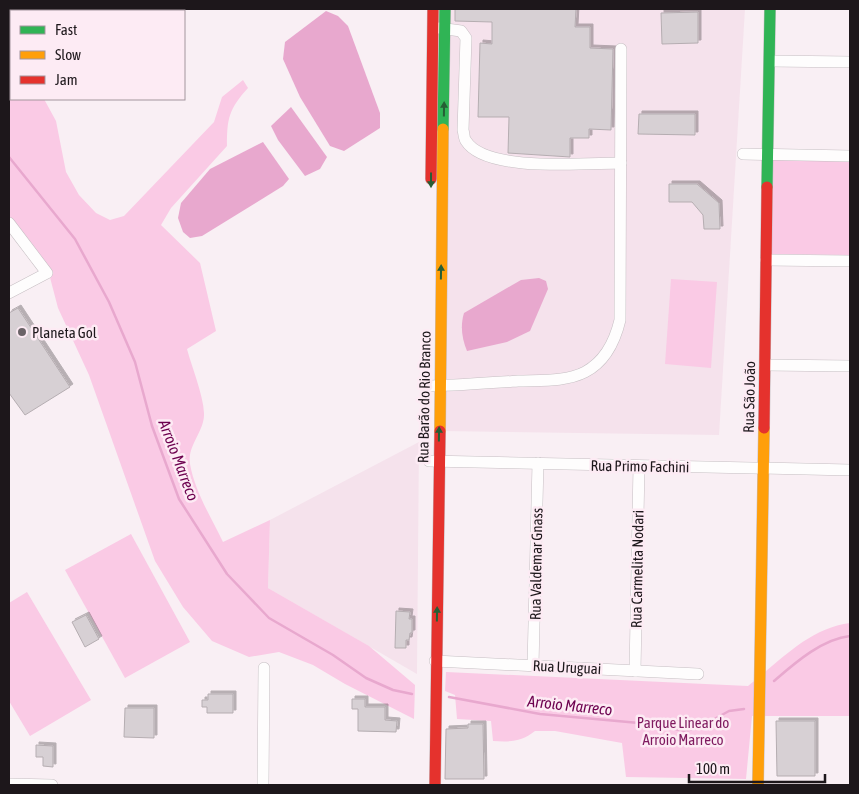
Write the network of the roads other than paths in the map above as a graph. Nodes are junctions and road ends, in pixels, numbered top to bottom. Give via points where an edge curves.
1 (433, 9) edge
2 (445, 9) edge
3 (770, 9) edge
4 (445, 28) junction
5 (433, 29) junction
6 (621, 49) dead end
7 (770, 61) junction
8 (850, 62) edge
9 (437, 148) junction
10 (743, 154) dead end
11 (767, 155) junction
12 (850, 156) edge
13 (621, 163) junction
14 (9, 223) edge
15 (766, 260) junction
16 (850, 261) edge
17 (9, 293) edge
18 (765, 365) junction
19 (850, 366) edge
20 (434, 386) junction
21 (434, 461) junction
22 (538, 463) junction
23 (639, 466) junction
24 (763, 469) junction
25 (850, 470) edge
26 (436, 661) junction
27 (533, 666) junction
28 (264, 668) dead end
29 (635, 671) junction
30 (698, 674) dead end
31 (430, 726) junction
32 (9, 784) edge
33 (52, 785) edge
34 (263, 785) edge
35 (424, 785) edge
36 (435, 785) edge
37 (758, 785) edge

1 - 5 main road, Rua Barão do Rio Branco
2 - 4 main road, Rua Barão do Rio Branco
3 - 7 main road, Rua São João
4 - 5 street
9 -> 4 main road, Rua Barão do Rio Branco
4 - 13 street via 461,31 466,38 463,130 466,141 473,148 505,162
5 - 9 main road, Rua Barão do Rio Branco
6 - 13 street
7 - 8 street
7 - 11 main road, Rua São João
9 - 20 main road, Rua Barão do Rio Branco
10 - 11 street
11 - 12 street
11 - 15 main road, Rua São João
13 - 20 street via 620,320 616,337 600,362 584,372 562,378
14 - 17 street via 47,273
15 - 16 street
15 - 18 main road, Rua São João
18 - 19 street
18 - 24 main road, Rua São João
20 - 21 main road, Rua Barão do Rio Branco
21 - 22 street, Rua Primo Fachini
26 -> 21 main road, Rua Barão do Rio Branco
21 - 31 main road, Rua Barão do Rio Branco
22 - 23 street, Rua Primo Fachini
22 - 27 street, Rua Valdemar Gnass
23 - 24 street, Rua Primo Fachini
23 - 29 street, Rua Carmelita Nodari
24 - 25 street, Rua Primo Fachini
24 - 37 main road, Rua São João
26 - 27 street, Rua Uruguai
26 - 31 main road, Rua Barão do Rio Branco
27 - 29 street, Rua Uruguai
28 - 34 street
29 - 30 street, Rua Uruguai
31 - 35 main road, Rua Barão do Rio Branco
31 - 36 main road, Rua Barão do Rio Branco
32 - 33 street

